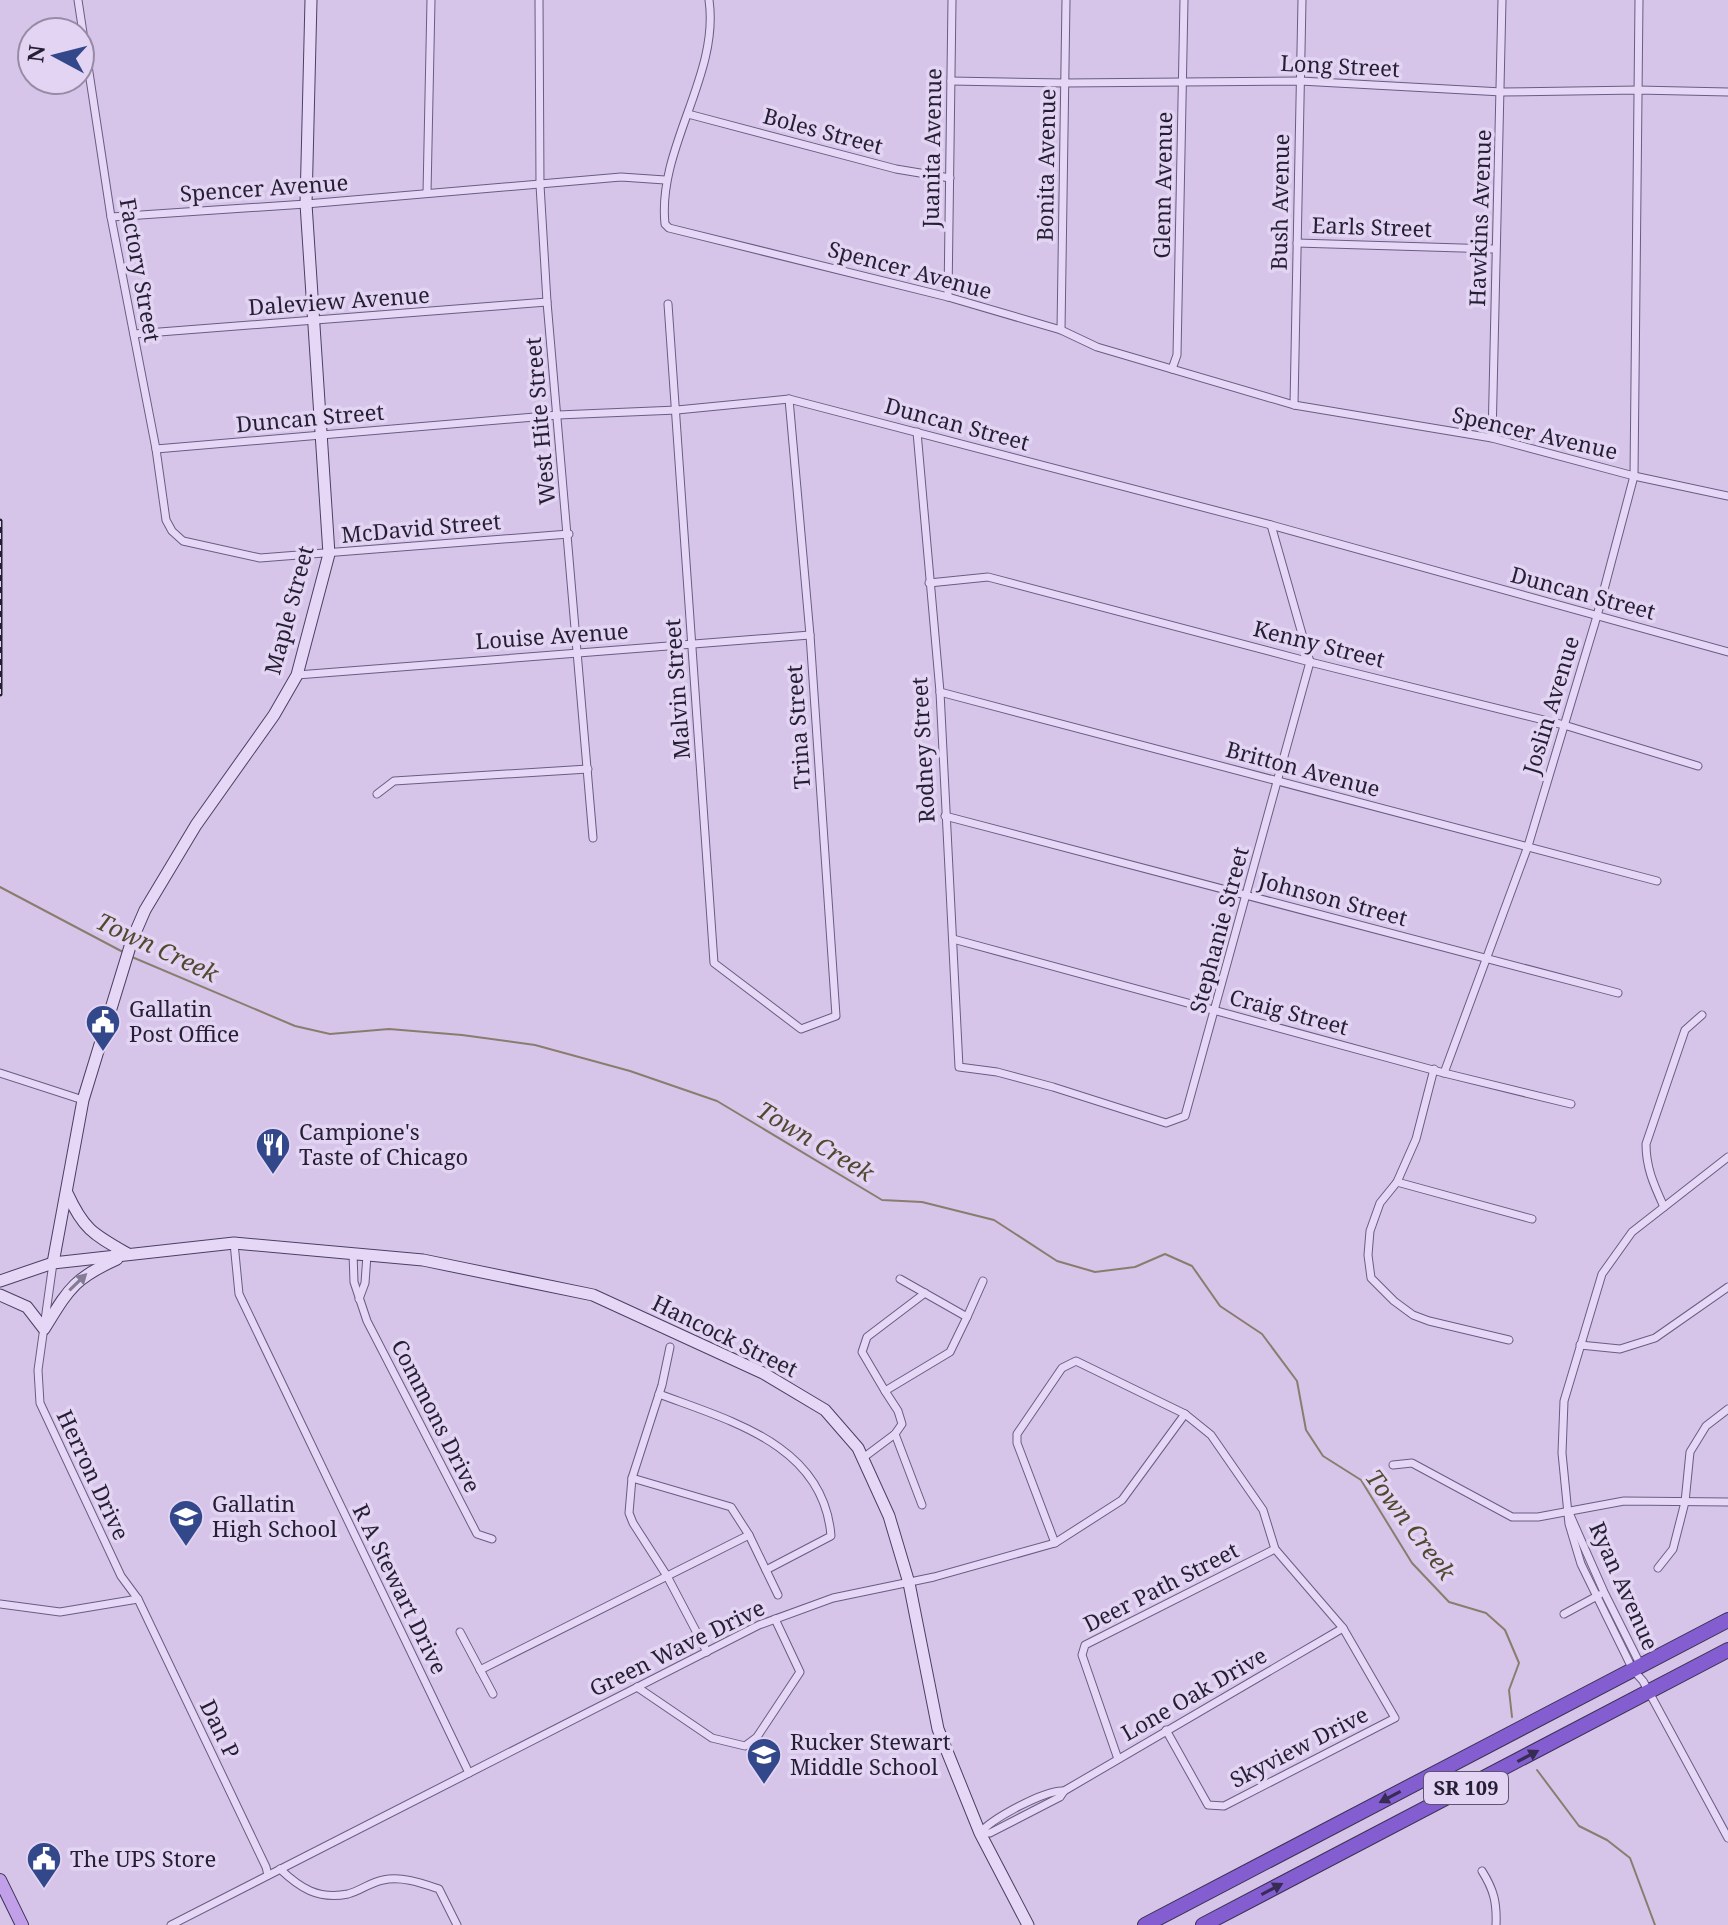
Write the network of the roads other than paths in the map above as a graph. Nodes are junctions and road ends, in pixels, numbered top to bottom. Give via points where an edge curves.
1 (78, 0) edge
2 (311, 0) edge
3 (431, 0) edge
4 (539, 0) edge
5 (709, 0) edge
6 (952, 0) edge
7 (1066, 0) edge
8 (1184, 0) edge
9 (1302, 0) edge
10 (1502, 0) edge
11 (1639, 0) edge
12 (1183, 80) junction
13 (951, 81) junction
14 (1300, 81) junction
15 (1065, 83) junction
16 (1638, 90) junction
17 (1502, 92) junction
18 (1728, 92) edge
19 (688, 114) junction
20 (950, 178) junction
21 (665, 180) junction
22 (540, 185) junction
23 (427, 193) junction
24 (306, 204) junction
25 (111, 217) junction
26 (1297, 243) junction
27 (1494, 249) junction
28 (948, 297) junction
29 (547, 302) junction
30 (668, 304) dead end
31 (314, 321) junction
32 (1061, 330) junction
33 (134, 334) junction
34 (1172, 369) junction
35 (789, 399) junction
36 (1294, 405) junction
37 (677, 410) junction
38 (558, 415) junction
39 (917, 432) junction
40 (323, 436) junction
41 (1492, 438) junction
42 (156, 449) junction
43 (1634, 476) junction
44 (1728, 496) edge
45 (1271, 525) junction
46 (569, 534) junction
47 (183, 541) joint
48 (329, 554) junction
49 (929, 583) junction
50 (1597, 616) junction
51 (810, 635) junction
52 (692, 645) junction
53 (578, 652) junction
54 (1728, 652) edge
55 (1310, 662) junction
56 (297, 675) junction
57 (940, 692) junction
58 (1564, 725) junction
59 (1698, 766) dead end
60 (588, 769) junction
61 (1278, 781) junction
62 (377, 794) dead end
63 (945, 816) junction
64 (593, 838) dead end
65 (1528, 846) junction
66 (1657, 881) dead end
67 (1246, 895) junction
68 (953, 939) junction
69 (1488, 959) junction
70 (1618, 993) dead end
71 (1216, 1011) junction
72 (1702, 1015) dead end
73 (801, 1029) joint
74 (959, 1067) joint
75 (1434, 1069) junction
76 (0, 1073) edge
77 (1444, 1073) junction
78 (83, 1100) junction
79 (1571, 1104) dead end
80 (1728, 1157) edge
81 (1397, 1182) junction
82 (67, 1193) junction
83 (1664, 1207) junction
84 (1532, 1219) dead end
85 (234, 1243) junction
86 (353, 1253) junction
87 (129, 1254) junction
88 (367, 1255) junction
89 (53, 1263) junction
90 (900, 1279) dead end
91 (0, 1281) edge
92 (983, 1281) dead end
93 (1728, 1287) edge
94 (925, 1293) junction
95 (0, 1295) edge
96 (359, 1299) junction
97 (967, 1317) junction
98 (44, 1329) junction
99 (1509, 1340) dead end
100 (1580, 1345) junction
101 (670, 1347) dead end
102 (885, 1391) junction
103 (659, 1394) junction
104 (1728, 1409) edge
105 (1185, 1414) junction
106 (895, 1434) junction
107 (863, 1458) junction
108 (1393, 1465) dead end
109 (632, 1478) junction
110 (1685, 1502) junction
111 (1728, 1502) edge
112 (922, 1505) dead end
113 (1569, 1513) junction
114 (749, 1535) junction
115 (492, 1539) dead end
116 (1055, 1543) junction
117 (1275, 1549) junction
118 (1658, 1568) dead end
119 (766, 1570) junction
120 (667, 1576) junction
121 (909, 1583) junction
122 (778, 1595) dead end
123 (1600, 1595) junction
124 (138, 1599) junction
125 (0, 1604) edge
126 (1564, 1614) dead end
127 (775, 1619) junction
128 (1728, 1620) edge
129 (1343, 1628) junction
130 (460, 1632) dead end
131 (1728, 1650) edge
132 (707, 1652) junction
133 (480, 1670) junction
134 (1641, 1678) junction
135 (637, 1687) junction
136 (493, 1694) dead end
137 (1166, 1730) junction
138 (1118, 1759) junction
139 (469, 1773) junction
140 (980, 1833) junction
141 (1728, 1838) edge
142 (280, 1869) junction
143 (267, 1871) junction
144 (1482, 1871) dead end
145 (0, 1880) edge
146 (22, 1925) edge
147 (171, 1925) edge
148 (457, 1925) edge
149 (1028, 1925) edge
150 (1145, 1925) edge
151 (1203, 1925) edge
152 (1496, 1925) edge

1 - 25 street, Factory Street
2 - 24 street, Maple Street
3 - 23 street
4 - 22 street, West Hite Street
5 - 19 street via 712,20
6 - 13 street, Juanita Avenue
7 - 15 street, Bonita Avenue
8 - 12 street, Glenn Avenue
9 - 14 street, Bush Avenue
10 - 17 street, Hawkins Avenue
11 - 16 street, Joslin Avenue
12 - 14 street, Long Street
12 - 15 street, Long Street
12 - 34 street, Glenn Avenue via 1177,355
13 - 15 street, Long Street
13 - 20 street, Juanita Avenue
14 - 17 street, Long Street
14 - 26 street, Bush Avenue
15 - 32 street, Bonita Avenue
16 - 17 street, Long Street
16 - 18 street, Long Street
16 - 43 street, Joslin Avenue
17 - 27 street, Hawkins Avenue
19 - 20 street, Boles Street via 896,169
19 - 21 street
20 - 28 street, Juanita Avenue
21 - 22 street, Spencer Avenue via 621,177
21 - 28 street, Spencer Avenue via 664,217 669,228
22 - 23 street, Spencer Avenue
22 - 29 street, West Hite Street
23 - 24 street, Spencer Avenue
24 - 25 street, Spencer Avenue
24 - 31 street, Maple Street
25 - 33 street, Factory Street
26 - 27 street, Earls Street
26 - 36 street, Bush Avenue
27 - 41 street, Hawkins Avenue
28 - 32 street, Spencer Avenue
29 - 31 street, Daleview Avenue
29 - 38 street, West Hite Street
30 - 37 street, Malvin Street
31 - 33 street, Daleview Avenue
31 - 40 street, Maple Street
32 - 34 street, Spencer Avenue via 1097,347
33 - 42 street, Factory Street
34 - 36 street, Spencer Avenue
35 - 37 street, Duncan Street
35 - 39 street, Duncan Street
35 - 51 street, Trina Street
36 - 41 street, Spencer Avenue
37 - 38 street, Duncan Street
37 - 52 street, Malvin Street
38 - 40 street, Duncan Street
38 - 46 street, West Hite Street
39 - 45 street, Duncan Street
39 - 49 street, Rodney Street
40 - 42 street, Duncan Street
40 - 48 street, Maple Street
41 - 43 street, Spencer Avenue
42 - 47 street, Factory Street via 166,520
43 - 44 street, Spencer Avenue
43 - 50 street, Joslin Avenue
45 - 50 street, Duncan Street
45 - 55 street
46 - 48 street, McDavid Street
46 - 53 street, West Hite Street
47 - 48 street, McDavid Street via 260,558
48 - 56 street, Maple Street
49 - 55 street, Kenny Street via 988,577
49 - 57 street, Rodney Street
50 - 54 street, Duncan Street
50 - 58 street, Joslin Avenue
51 - 52 street, Louise Avenue
51 - 73 street, Trina Street via 836,1016
52 - 53 street, Louise Avenue
52 - 73 street, Malvin Street via 714,963
53 - 56 street, Louise Avenue
53 - 60 street, West Hite Street
55 - 58 street, Kenny Street
55 - 61 street, Stephanie Street
56 - 78 street, Maple Street via 145,910 121,969
57 - 61 street, Britton Avenue
57 - 63 street, Rodney Street
58 - 59 street, Kenny Street
58 - 65 street, Joslin Avenue
60 - 62 street via 394,781
60 - 64 street, West Hite Street
61 - 65 street, Britton Avenue
61 - 67 street, Stephanie Street
63 - 67 street, Johnson Street
63 - 68 street, Rodney Street
65 - 66 street, Britton Avenue
65 - 69 street, Joslin Avenue
67 - 69 street, Johnson Street
67 - 71 street, Stephanie Street
68 - 71 street, Craig Street
68 - 74 street, Rodney Street
69 - 70 street, Johnson Street
69 - 77 street, Joslin Avenue
71 - 74 street, Stephanie Street via 1185,1116 1166,1123 1053,1087
71 - 75 street, Craig Street
72 - 83 street via 1685,1030 1646,1144 1646,1162
75 - 77 street, Craig Street
75 - 81 street via 1416,1139
76 - 78 street
77 - 79 street, Craig Street
78 - 82 street, Maple Street
80 - 83 street, Ryan Avenue
81 - 84 street
81 - 99 street via 1380,1203 1370,1231 1371,1278 1413,1315
82 - 87 street via 87,1229
82 - 89 street, Maple Street
83 - 100 street, Ryan Avenue via 1632,1232 1602,1274
85 - 86 street, Hancock Street
85 - 87 street, Hancock Street
85 - 139 street, R A Stewart Drive via 239,1294
86 - 88 street, Hancock Street
86 - 96 street, Commons Drive
87 - 89 street, Hancock Street
98 -> 87 street via 83,1276
88 - 96 street
88 - 107 street, Hancock Street via 423,1260 593,1295 763,1373 825,1410
89 - 91 street
89 - 98 street, Herron Drive
90 - 94 street
92 - 97 street
93 - 100 street via 1655,1338 1620,1349
94 - 97 street
94 - 102 street via 867,1337 862,1352
95 - 98 street via 27,1307
96 - 115 street, Commons Drive via 477,1534
97 - 102 street via 950,1352
98 - 124 street, Herron Drive via 40,1403 121,1576
100 - 113 street, Ryan Avenue via 1564,1401 1562,1453
101 - 103 street
102 - 106 street via 902,1424
103 - 109 street
103 - 119 street via 739,1423 777,1444 823,1495 831,1536
104 - 110 street via 1706,1426 1690,1452
105 - 116 street, Green Wave Drive via 1122,1500
105 - 116 street via 1076,1361 1062,1368 1017,1434
105 - 117 street via 1211,1435 1247,1482
106 - 107 street
106 - 112 street
107 - 121 street, Hancock Street
108 - 113 street via 1412,1463 1512,1517
109 - 114 street via 731,1507
109 - 120 street via 629,1513
110 - 111 street
110 - 113 street via 1624,1501
110 - 118 street via 1673,1549
113 - 123 street, Ryan Avenue via 1581,1564
114 - 119 street
114 - 120 street
116 - 121 street, Green Wave Drive
117 - 129 street
117 - 138 street, Deer Path Street via 1085,1645 1082,1655
119 - 122 street
120 - 132 street
120 - 133 street
121 - 127 street, Green Wave Drive via 833,1598
121 - 140 street, Hancock Street via 938,1729
123 - 126 street
123 - 134 street, Ryan Avenue
124 - 125 street via 60,1612
124 - 143 street, Dan P
127 - 132 street, Green Wave Drive
127 - 135 street via 800,1672 757,1737 745,1746 712,1738
128 - 134 highway, SR 109
129 - 137 street, Lone Oak Drive
129 - 137 street, Skyview Drive via 1395,1718 1224,1806 1208,1805
130 - 133 street
131 - 134 highway, SR 109
132 - 135 street, Green Wave Drive
133 - 136 street
134 - 141 street, Ryan Avenue
134 -> 150 highway, SR 109
151 -> 134 highway, SR 109
135 - 139 street, Green Wave Drive
137 - 138 street, Lone Oak Drive
138 - 140 street, Lone Oak Drive via 1060,1797 990,1833
139 - 142 street, Green Wave Drive
140 - 149 street, Hancock Street
142 - 143 street, Green Wave Drive
142 - 148 street via 302,1889 324,1894 346,1894 383,1880 421,1883 439,1889
143 - 147 street, Green Wave Drive
144 - 152 street via 1493,1888
145 - 146 main road

